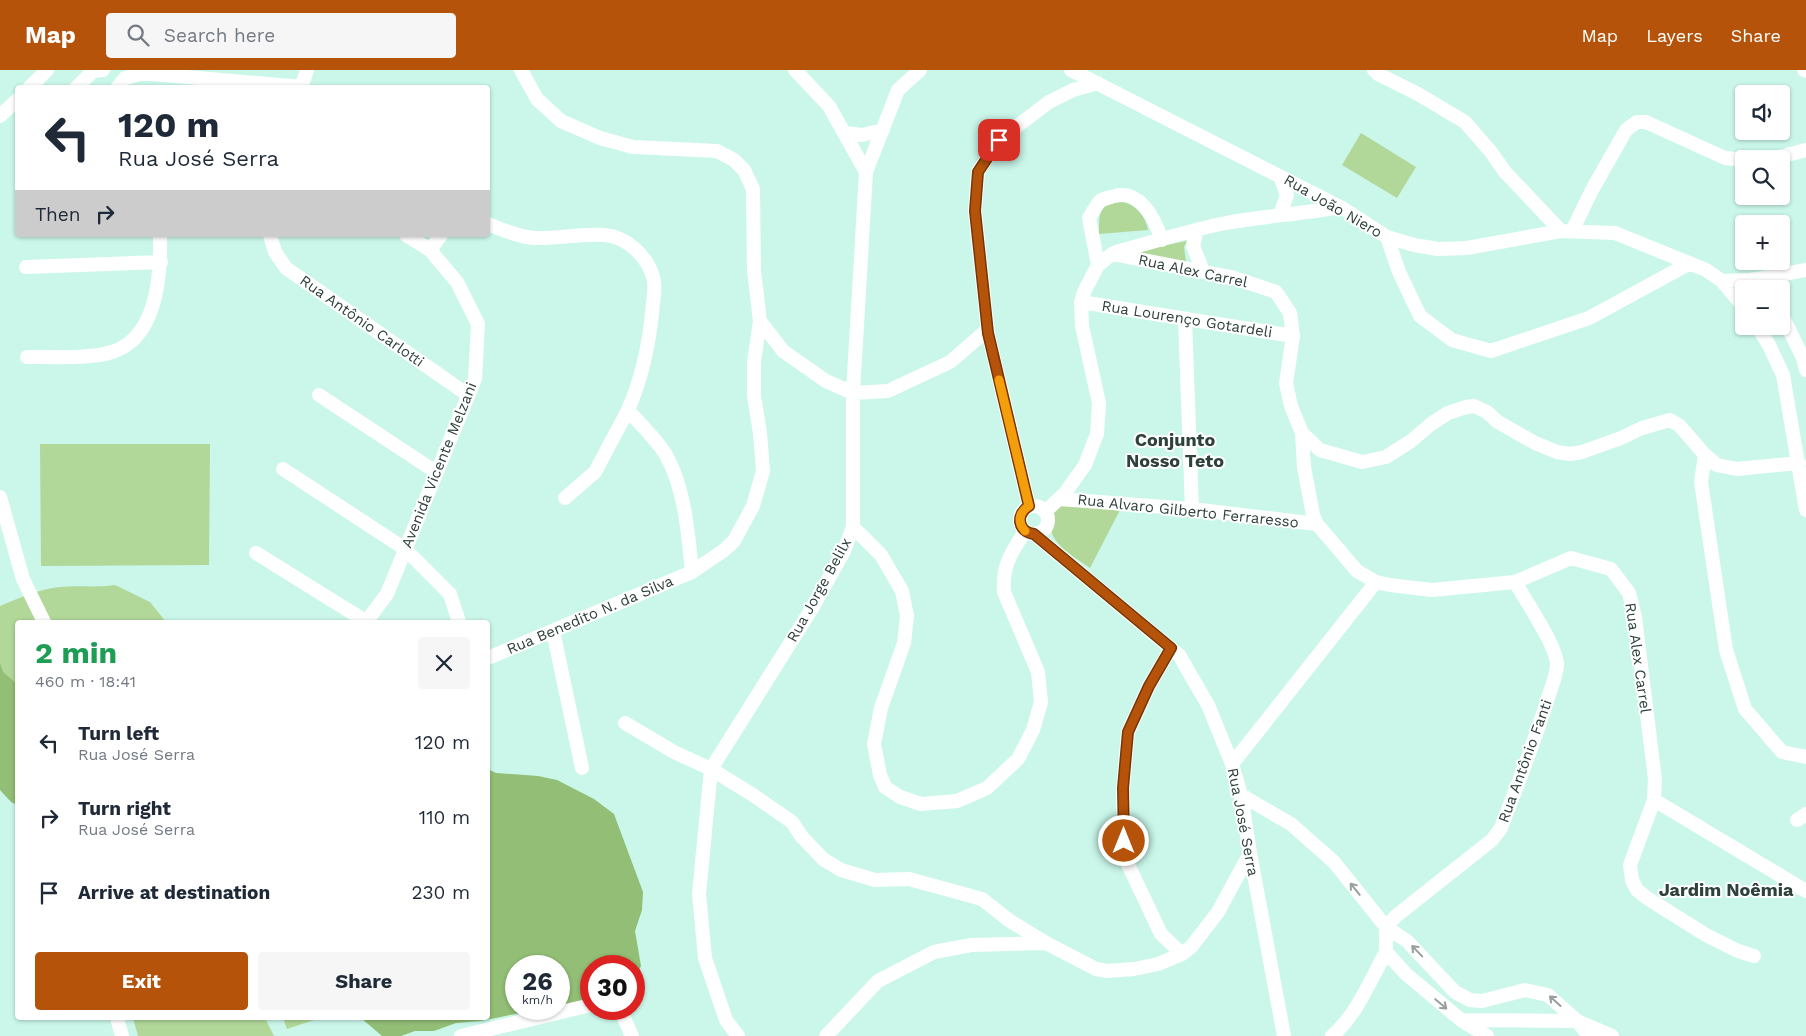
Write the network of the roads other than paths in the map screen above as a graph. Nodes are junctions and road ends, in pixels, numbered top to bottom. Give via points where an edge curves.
1 (47, 70) edge
2 (103, 70) edge
3 (307, 70) edge
4 (521, 70) edge
5 (795, 70) edge
6 (920, 70) edge
7 (1071, 70) edge
8 (1374, 70) edge
9 (122, 78) edge
10 (1098, 83) junction
11 (32, 85) edge
12 (79, 85) edge
13 (279, 85) edge
14 (303, 85) edge
15 (15, 101) edge
16 (0, 116) edge
17 (883, 130) junction
18 (845, 133) junction
19 (1806, 150) edge
20 (1790, 154) edge
21 (1735, 159) edge
22 (866, 172) junction
23 (1280, 176) junction
24 (1340, 207) junction
25 (1280, 215) junction
26 (490, 225) edge
27 (1197, 230) junction
28 (1567, 231) junction
29 (160, 237) edge
30 (271, 237) edge
31 (409, 237) edge
32 (440, 237) edge
33 (1387, 237) junction
34 (1162, 240) junction
35 (430, 250) junction
36 (1112, 254) junction
37 (161, 262) junction
38 (1690, 263) junction
39 (1098, 265) junction
40 (26, 267) dead end
41 (1806, 270) edge
42 (1203, 271) junction
43 (1770, 278) junction
44 (1722, 280) junction
45 (1767, 280) edge
46 (1735, 292) edge
47 (1081, 302) junction
48 (1185, 320) junction
49 (760, 321) junction
50 (988, 330) junction
51 (1790, 331) edge
52 (1763, 335) edge
53 (1293, 336) junction
54 (27, 358) dead end
55 (1806, 370) edge
56 (853, 393) junction
57 (319, 395) dead end
58 (468, 395) junction
59 (628, 410) junction
60 (1302, 433) junction
61 (1705, 455) junction
62 (1799, 463) junction
63 (283, 469) dead end
64 (436, 472) junction
65 (0, 497) edge
66 (566, 498) dead end
67 (1059, 498) junction
68 (1029, 506) junction
69 (1192, 509) junction
70 (1046, 510) junction
71 (1806, 510) edge
72 (1317, 524) junction
73 (853, 526) junction
74 (1030, 533) junction
75 (405, 549) junction
76 (256, 554) dead end
77 (692, 572) junction
78 (1376, 582) junction
79 (1515, 582) junction
80 (43, 620) edge
81 (363, 620) edge
82 (368, 620) edge
83 (458, 620) edge
84 (553, 632) junction
85 (1171, 648) junction
86 (490, 657) edge
87 (625, 723) dead end
88 (1806, 757) edge
89 (1232, 764) junction
90 (582, 768) dead end
91 (711, 769) junction
92 (1241, 795) junction
93 (1654, 800) junction
94 (1250, 853) junction
95 (1806, 891) edge
96 (1386, 927) junction
97 (1046, 943) junction
98 (1386, 952) junction
99 (1182, 954) junction
100 (1754, 956) dead end
101 (580, 1008) edge
102 (118, 1020) edge
103 (625, 1020) edge
104 (1461, 1020) junction
105 (1577, 1021) junction
106 (122, 1036) edge
107 (461, 1036) edge
108 (632, 1036) edge
109 (738, 1036) edge
110 (826, 1036) edge
111 (1284, 1036) edge
112 (1332, 1036) edge
113 (1487, 1036) edge
114 (1589, 1036) edge
115 (1612, 1036) edge

1 - 11 street
2 - 12 street via 93,71
3 - 14 street
4 - 49 street, Rua Benedito N. da Silva via 537,99 561,121 600,138 633,146 717,151 744,170 753,189 754,270
5 - 18 street via 829,106
6 - 17 street, Rua Jorge Belilx via 898,90
7 - 10 street, Rua João Niero
8 - 28 street via 1465,122 1505,172
9 - 13 street via 152,74
10 - 23 street, Rua João Niero
10 - 50 street via 1073,90 1049,102 999,140 978,172 975,211
15 - 16 street
17 - 18 street via 862,135
17 - 22 street, Rua Jorge Belilx
18 - 22 street
19 - 20 street
21 - 28 street via 1724,158 1646,122 1636,122 1626,130
22 - 56 street, Rua Jorge Belilx
23 - 24 street, Rua João Niero
23 - 25 street via 1287,196
24 - 25 street
24 - 33 street, Rua João Niero
25 - 27 street
26 - 59 street via 534,238 606,235 629,244 642,256 654,278 652,320 639,385
27 - 34 street
27 - 42 street via 1193,246
28 - 33 street, Rua João Niero via 1467,248 1414,245
28 - 38 street, Rua João Niero via 1615,233
29 - 37 street
30 - 58 street, Rua Antônio Carlotti via 275,252 286,268
31 - 35 street, Avenida Vicente Melzani
32 - 35 street
33 - 38 street via 1420,316 1452,340 1492,350 1590,318
34 - 36 street
34 - 39 street via 1145,206 1131,195 1101,200 1089,218
35 - 58 street, Avenida Vicente Melzani via 457,282 478,324 475,379
36 - 39 street
36 - 42 street, Rua Alex Carrel
37 - 40 street
37 - 54 street via 151,311 138,334 128,343 101,354
38 - 44 street, Rua João Niero
39 - 47 street
41 - 43 street
42 - 53 street, Rua Alex Carrel via 1276,292 1290,313
43 - 44 street
43 - 45 street
44 - 46 street, Rua João Niero
47 - 48 street, Rua Lourenço Gotardeli
47 - 67 street via 1082,326 1099,403 1097,434 1086,465
48 - 53 street, Rua Lourenço Gotardeli
48 - 69 street
49 - 56 street via 783,351 826,382
49 - 77 street, Rua Benedito N. da Silva via 754,362 754,396 763,471 753,506 734,541
50 - 56 street via 950,362 888,391
50 - 68 street
51 - 55 street
52 - 62 street via 1783,375
53 - 60 street, Rua Alex Carrel via 1286,383
56 - 73 street, Rua Jorge Belilx
57 - 64 street
58 - 64 street, Avenida Vicente Melzani
59 - 66 street via 595,472
59 - 77 street via 666,454 679,486
60 - 61 street via 1320,450 1362,462 1386,457 1448,413 1474,406 1528,440 1557,452 1582,452 1670,420 1680,426
60 - 72 street, Rua Alex Carrel via 1304,467
61 - 62 street via 1717,465 1737,469
61 - 88 street via 1701,482 1726,650 1745,709 1782,752
62 - 71 street
63 - 75 street
64 - 75 street, Avenida Vicente Melzani
65 - 80 street via 23,579
67 - 69 street, Rua Alvaro Gilberto Ferraresso
67 - 70 street
68 - 70 street
68 - 74 street via 1020,518 1022,527
69 - 72 street, Rua Alvaro Gilberto Ferraresso
70 - 74 street via 1049,519 1046,528 1039,534
72 - 78 street, Rua Alex Carrel via 1357,571
73 - 74 street via 881,555 902,590 907,616 904,643 881,708 874,744 880,775 885,787 900,797 921,804 957,802 987,788 1018,759 1033,730 1041,702 1038,672 1004,592 1003,578 1006,564
73 - 91 street, Rua Jorge Belilx via 844,551 811,610
74 - 85 street, Rua José Serra
75 - 82 street, Avenida Vicente Melzani via 387,594
75 - 83 street via 450,594
76 - 81 street
77 - 84 street, Rua Benedito N. da Silva
78 - 79 street, Rua Alex Carrel via 1432,590
78 - 89 street
79 - 93 street, Rua Alex Carrel via 1571,558 1611,569 1629,593 1635,617 1655,779
79 - 96 street, Rua Antônio Fanti via 1554,651 1557,664 1541,721 1505,819 1492,840
84 - 86 street, Rua Benedito N. da Silva
84 - 90 street
85 - 89 street, Rua José Serra via 1179,655 1208,705
85 - 99 street via 1128,732 1123,788 1124,856 1161,934
87 - 91 street
89 - 92 street, Rua José Serra
91 - 97 street via 792,822 823,859 841,870 875,880 909,879 982,899
91 - 109 street, Rua Jorge Belilx via 699,894 705,958 726,1020
92 - 94 street, Rua José Serra
96 -> 92 street via 1334,862 1291,824
93 - 95 street
93 - 100 street, Rua Alex Carrel via 1630,865 1637,890 1706,935
94 - 99 street via 1218,912 1191,948
94 - 111 street, Rua José Serra
96 - 98 street
105 -> 96 street via 1548,995 1526,990 1482,1001 1470,1000 1455,992 1407,941
97 - 99 street via 1096,969 1107,971 1158,964
97 - 110 street via 971,945 934,952 878,981
98 -> 104 street via 1406,974
98 - 112 street via 1350,1015
101 - 107 street
102 - 106 street
103 - 108 street
104 - 105 street
104 - 113 street
105 - 114 street
105 - 115 street

